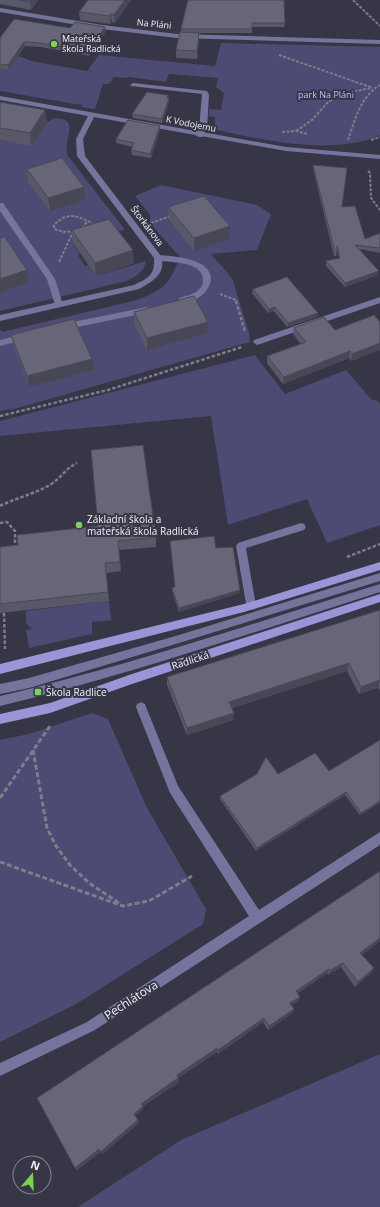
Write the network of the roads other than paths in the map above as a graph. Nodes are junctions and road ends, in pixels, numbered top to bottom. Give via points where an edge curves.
1 (0, 10) edge
2 (380, 42) edge
3 (133, 85) dead end
4 (0, 98) edge
5 (92, 115) junction
6 (199, 135) junction
7 (380, 157) edge
8 (0, 205) edge
9 (158, 258) junction
10 (380, 300) edge
11 (171, 303) edge
12 (59, 305) junction
13 (156, 307) edge
14 (0, 318) edge
15 (58, 328) edge
16 (35, 334) edge
17 (257, 342) road end
18 (0, 343) edge
19 (300, 527) dead end
20 (380, 566) edge
21 (380, 577) edge
22 (380, 588) edge
23 (380, 598) edge
24 (252, 606) junction
25 (0, 669) edge
26 (0, 689) edge
27 (0, 701) edge
28 (141, 708) dead end
29 (0, 719) edge
30 (380, 838) edge
31 (256, 918) junction
32 (0, 1070) edge

1 - 2 street, Na Pláni via 177,36
3 - 6 street via 204,92 206,95 203,129
4 - 5 street, K Vodojemu
5 - 6 street, K Vodojemu
5 - 9 street, Štorkánova via 79,137 81,156
6 - 7 street, K Vodojemu via 286,149
8 - 12 street via 51,279
9 - 11 street via 179,260 199,266 207,277 204,289 193,297
9 - 12 street, Štorkánova via 159,268 155,276 136,287
10 - 17 street
12 - 14 street, Štorkánova
13 - 15 street via 133,314
16 - 18 street
19 - 24 street via 241,546
20 - 24 main road
21 - 26 street via 179,639 29,683
22 - 27 street via 164,655
23 - 29 main road, Radlická via 50,708
24 - 25 main road
28 - 31 street via 174,789
30 - 31 street, Pechlátova
31 - 32 street, Pechlátova via 91,1026

